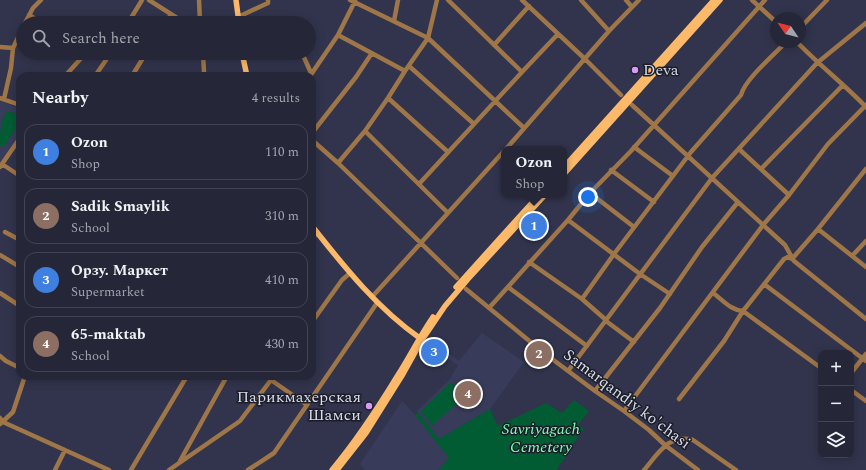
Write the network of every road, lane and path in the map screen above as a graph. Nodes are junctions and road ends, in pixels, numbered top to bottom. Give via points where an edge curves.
1 (41, 0) edge
2 (142, 0) edge
3 (149, 0) edge
4 (199, 0) edge
5 (236, 0) edge
6 (268, 0) edge
7 (398, 0) edge
8 (437, 0) edge
9 (448, 0) edge
10 (522, 0) edge
11 (581, 0) edge
12 (626, 0) edge
13 (639, 0) edge
14 (714, 0) edge
15 (720, 0) edge
16 (752, 0) edge
17 (765, 0) edge
18 (827, 0) edge
19 (353, 1) edge
20 (529, 6) junction
21 (632, 7) junction
22 (759, 7) junction
23 (172, 14) joint
24 (29, 15) edge
25 (132, 16) edge
26 (175, 16) edge
27 (199, 16) edge
28 (238, 16) edge
29 (245, 16) edge
30 (770, 17) edge
31 (394, 21) junction
32 (806, 22) edge
33 (866, 22) edge
34 (609, 31) junction
35 (558, 34) junction
36 (338, 35) junction
37 (428, 38) junction
38 (16, 42) edge
39 (494, 45) junction
40 (0, 47) edge
41 (13, 48) junction
42 (780, 48) edge
43 (803, 48) edge
44 (372, 53) junction
45 (585, 59) junction
46 (79, 60) edge
47 (106, 60) dead end
48 (142, 60) edge
49 (203, 60) edge
50 (244, 60) edge
51 (305, 60) edge
52 (817, 63) junction
53 (409, 66) junction
54 (405, 71) junction
55 (69, 72) edge
56 (98, 72) edge
57 (134, 72) edge
58 (204, 72) edge
59 (246, 72) edge
60 (310, 72) edge
61 (313, 72) edge
62 (522, 72) junction
63 (843, 85) junction
64 (621, 95) dead end
65 (2, 98) edge
66 (388, 98) junction
67 (495, 102) junction
68 (16, 103) edge
69 (632, 105) dead end
70 (866, 106) edge
71 (474, 124) junction
72 (654, 125) junction
73 (316, 128) edge
74 (524, 128) junction
75 (365, 131) junction
76 (16, 144) edge
77 (316, 144) edge
78 (508, 146) edge
79 (634, 147) junction
80 (739, 148) junction
81 (448, 152) junction
82 (501, 154) edge
83 (688, 155) junction
84 (338, 163) junction
85 (567, 164) edge
86 (1, 166) edge
87 (761, 169) junction
88 (866, 169) edge
89 (611, 170) junction
90 (567, 171) edge
91 (16, 174) edge
92 (673, 176) junction
93 (712, 178) junction
94 (420, 184) junction
95 (590, 193) junction
96 (789, 195) junction
97 (536, 198) edge
98 (542, 198) edge
99 (654, 202) junction
100 (738, 202) junction
101 (448, 213) junction
102 (568, 220) junction
103 (763, 224) junction
104 (634, 227) junction
105 (818, 229) junction
106 (5, 232) dead end
107 (317, 232) edge
108 (16, 238) edge
109 (866, 241) edge
110 (422, 244) junction
111 (614, 254) junction
112 (0, 255) edge
113 (852, 256) junction
114 (792, 259) junction
115 (529, 262) junction
116 (16, 265) edge
117 (866, 267) edge
118 (350, 273) junction
119 (640, 274) junction
120 (457, 278) dead end
121 (764, 284) junction
122 (508, 287) junction
123 (466, 289) dead end
124 (713, 292) junction
125 (0, 293) edge
126 (670, 294) junction
127 (372, 297) junction
128 (582, 299) junction
129 (16, 303) edge
130 (377, 303) junction
131 (489, 308) junction
132 (743, 311) junction
133 (316, 316) edge
134 (866, 319) edge
135 (606, 321) junction
136 (421, 339) junction
137 (634, 342) junction
138 (587, 346) junction
139 (866, 354) edge
140 (0, 356) edge
141 (864, 360) edge
142 (16, 366) edge
143 (818, 366) edge
144 (568, 371) junction
145 (854, 371) edge
146 (24, 380) edge
147 (185, 380) edge
148 (225, 380) edge
149 (271, 380) edge
150 (275, 380) edge
151 (595, 391) junction
152 (854, 392) edge
153 (678, 399) dead end
154 (866, 401) edge
155 (307, 405) junction
156 (624, 411) junction
157 (1, 421) edge
158 (665, 445) junction
159 (65, 450) junction
160 (179, 463) junction
161 (55, 470) edge
162 (109, 470) edge
163 (131, 470) edge
164 (169, 470) edge
165 (248, 470) edge
166 (332, 470) edge
167 (337, 470) edge
168 (644, 470) edge
169 (698, 470) edge
170 (736, 470) edge

1 - 24 street
2 - 25 street
3 - 23 street
4 - 27 street
5 - 28 main road
6 - 29 street via 268,3
7 - 31 street
8 - 37 street
9 - 39 street
10 - 20 street
11 - 34 street
12 - 21 street
13 - 21 street
14 - 85 main road
15 - 90 main road
16 - 22 street
17 - 22 street
18 - 32 street
19 - 31 street
19 - 36 street
20 - 35 street
20 - 39 street
21 - 34 street
22 - 30 street
22 - 72 street
23 - 26 street
31 - 37 street
33 - 52 street
34 - 45 street
35 - 45 street
35 - 62 street
36 - 44 street
36 - 61 street
37 - 53 street
37 - 67 street
38 - 41 street
39 - 62 street
40 - 41 street
41 - 65 street via 11,68
42 - 83 street via 750,79 741,95
43 - 52 street
44 - 54 street
44 - 73 street
45 - 64 street
45 - 74 street
46 - 55 street
47 - 56 street
48 - 57 street
49 - 58 street
50 - 59 main road
51 - 60 street
52 - 63 street
52 - 80 street
53 - 54 street
53 - 71 street
54 - 66 street
62 - 67 street
63 - 70 street
63 - 87 street
65 - 68 street
66 - 75 street
66 - 81 street
67 - 71 street
67 - 74 street
69 - 72 street
70 - 96 street via 828,144
71 - 81 street
72 - 79 street
72 - 83 street
74 - 78 street
75 - 84 street
75 - 94 street
76 - 86 street
77 - 84 street
79 - 89 street
79 - 92 street
80 - 87 street
80 - 93 street
81 - 94 street
82 - 101 street
83 - 92 street
83 - 93 street
84 - 110 street
86 - 91 street
87 - 96 street
88 - 105 street
89 - 95 street
89 - 99 street
92 - 99 street
93 - 100 street
93 - 119 street
94 - 101 street
95 - 102 street
95 - 104 street
96 - 103 street
97 - 136 main road via 440,307
98 - 136 main road via 468,279
99 - 104 street
100 - 103 street
100 - 126 street via 702,247
101 - 110 street
102 - 111 street
102 - 115 street
103 - 114 street via 785,245
103 - 124 street
104 - 111 street
105 - 113 street
105 - 114 street
106 - 108 street
107 - 118 main road
109 - 113 street
110 - 120 street
110 - 127 street
111 - 119 street
111 - 128 street
112 - 116 street
113 - 117 street
114 - 121 street via 784,259
114 - 134 street
115 - 122 street
115 - 128 street
118 - 127 main road
118 - 133 street
119 - 126 street
119 - 135 street
121 - 132 street
121 - 141 street
122 - 131 street
122 - 138 street
123 - 131 street, Samarqandiy ko'chasi
124 - 132 street via 731,308
124 - 156 street
125 - 129 street
126 - 137 street
127 - 130 main road
128 - 135 street
130 - 136 main road
130 - 155 street
131 - 144 street, Samarqandiy ko'chasi
132 - 143 street
132 - 153 street via 724,341
135 - 137 street
135 - 138 street
136 - 166 main road via 363,430
136 - 167 main road via 403,374 366,432
137 - 151 street
138 - 144 street
139 - 141 street
140 - 142 street
141 - 145 street
144 - 151 street, Samarqandiy ko'chasi
146 - 157 street via 13,412
147 - 163 street
148 - 160 street
149 - 160 street via 240,421
150 - 155 street
151 - 156 street, Samarqandiy ko'chasi
152 - 154 street
155 - 165 street via 274,453
156 - 158 street, Samarqandiy ko'chasi
157 - 159 street
158 - 168 street
158 - 169 street, Samarqandiy ko'chasi
158 - 170 street via 685,437
159 - 161 street
159 - 162 street
160 - 164 street

